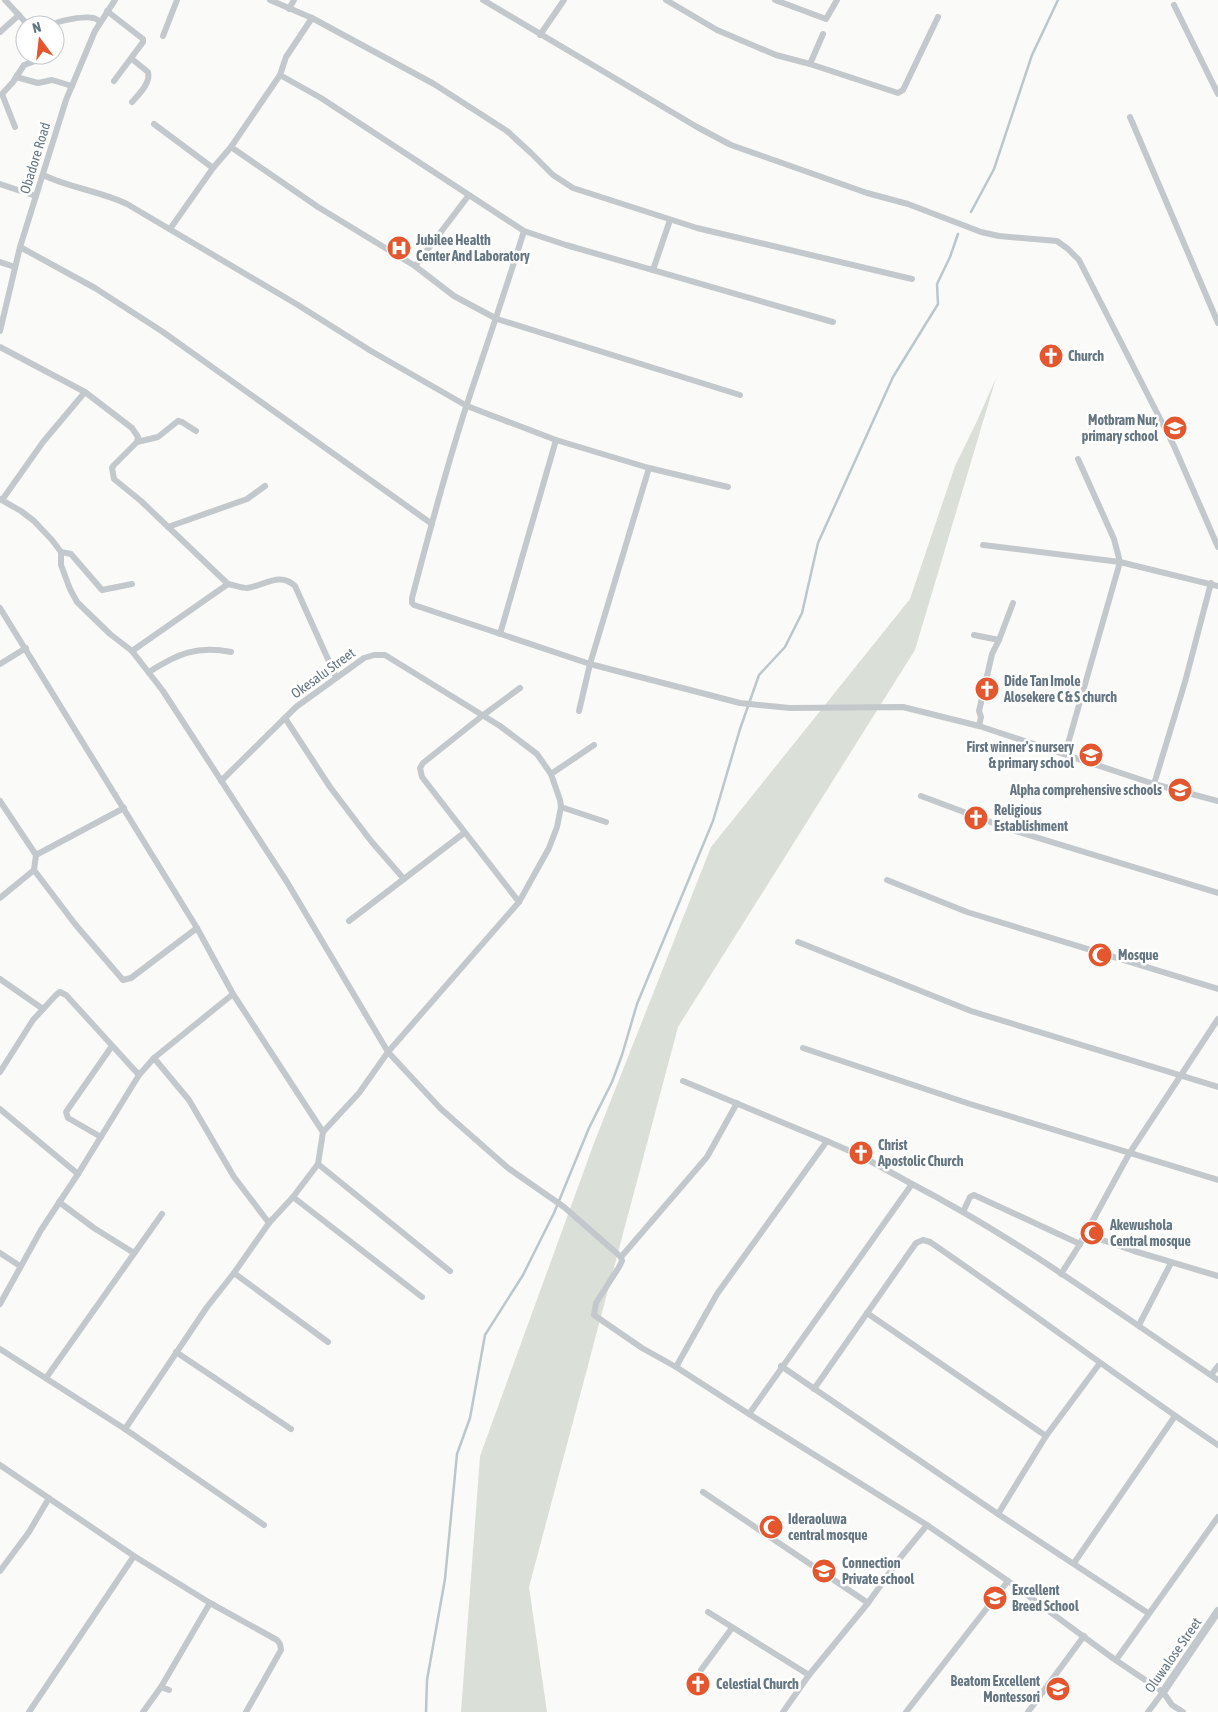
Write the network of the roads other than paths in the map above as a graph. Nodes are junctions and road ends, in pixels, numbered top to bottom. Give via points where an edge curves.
1 (5, 0) edge
2 (177, 0) edge
3 (270, 0) edge
4 (294, 0) edge
5 (482, 0) edge
6 (564, 0) edge
7 (666, 0) edge
8 (775, 0) edge
9 (837, 0) edge
10 (113, 1) edge
11 (1174, 5) dead end
12 (289, 8) junction
13 (107, 11) junction
14 (19, 15) edge
15 (938, 17) dead end
16 (312, 18) junction
17 (15, 19) edge
18 (65, 20) edge
19 (100, 22) junction
20 (0, 32) edge
21 (823, 34) dead end
22 (540, 35) junction
23 (163, 36) dead end
24 (132, 59) junction
25 (810, 64) junction
26 (24, 65) edge
27 (280, 75) junction
28 (16, 77) junction
29 (114, 81) dead end
30 (72, 86) junction
31 (1218, 94) edge
32 (1, 96) edge
33 (132, 102) dead end
34 (1130, 117) dead end
35 (154, 124) dead end
36 (15, 127) dead end
37 (231, 147) junction
38 (213, 168) junction
39 (43, 176) junction
40 (0, 184) edge
41 (470, 195) junction
42 (36, 196) junction
43 (670, 220) junction
44 (170, 228) junction
45 (524, 232) junction
46 (20, 247) junction
47 (0, 262) edge
48 (415, 266) junction
49 (15, 268) junction
50 (653, 270) junction
51 (912, 279) dead end
52 (497, 319) junction
53 (833, 322) dead end
54 (1218, 323) edge
55 (0, 331) edge
56 (0, 347) edge
57 (85, 392) junction
58 (740, 395) dead end
59 (467, 406) junction
60 (196, 431) dead end
61 (556, 440) junction
62 (137, 442) junction
63 (1078, 459) dead end
64 (649, 468) junction
65 (265, 486) dead end
66 (728, 487) dead end
67 (1, 500) edge
68 (432, 524) junction
69 (168, 527) junction
70 (983, 545) dead end
71 (1218, 547) edge
72 (61, 552) junction
73 (1120, 562) junction
74 (132, 584) dead end
75 (228, 584) junction
76 (1211, 584) junction
77 (1218, 586) edge
78 (1013, 603) dead end
79 (0, 608) edge
80 (500, 634) junction
81 (974, 635) dead end
82 (999, 640) junction
83 (26, 648) junction
84 (132, 651) junction
85 (231, 652) dead end
86 (0, 664) edge
87 (590, 664) junction
88 (149, 672) junction
89 (336, 677) junction
90 (520, 688) dead end
91 (579, 711) dead end
92 (482, 716) junction
93 (285, 718) junction
94 (979, 726) junction
95 (594, 745) dead end
96 (1065, 754) junction
97 (551, 774) junction
98 (221, 781) junction
99 (1154, 784) junction
100 (921, 796) dead end
101 (0, 801) edge
102 (1218, 801) edge
103 (124, 808) junction
104 (561, 808) junction
105 (606, 822) dead end
106 (464, 832) junction
107 (36, 855) junction
108 (34, 870) junction
109 (404, 879) junction
110 (888, 880) dead end
111 (1218, 893) edge
112 (0, 898) edge
113 (519, 902) junction
114 (349, 921) dead end
115 (197, 928) junction
116 (798, 942) dead end
117 (0, 979) edge
118 (1218, 989) edge
119 (233, 994) junction
120 (43, 1009) junction
121 (1218, 1019) edge
122 (112, 1046) junction
123 (803, 1048) dead end
124 (388, 1052) junction
125 (154, 1058) junction
126 (0, 1072) edge
127 (139, 1075) junction
128 (1182, 1075) junction
129 (683, 1081) dead end
130 (1218, 1087) edge
131 (736, 1103) junction
132 (0, 1109) edge
133 (323, 1132) junction
134 (101, 1137) junction
135 (827, 1141) junction
136 (1129, 1154) junction
137 (318, 1164) junction
138 (78, 1174) junction
139 (1218, 1180) edge
140 (912, 1184) junction
141 (293, 1196) junction
142 (59, 1202) junction
143 (963, 1212) junction
144 (162, 1214) dead end
145 (269, 1223) junction
146 (1086, 1234) junction
147 (1080, 1244) junction
148 (0, 1252) edge
149 (134, 1253) junction
150 (621, 1257) junction
151 (1171, 1263) junction
152 (20, 1266) junction
153 (450, 1271) dead end
154 (234, 1273) junction
155 (1061, 1274) junction
156 (1218, 1276) edge
157 (422, 1297) dead end
158 (0, 1304) edge
159 (867, 1313) junction
160 (1139, 1325) junction
161 (328, 1342) dead end
162 (0, 1349) edge
163 (176, 1352) junction
164 (1100, 1362) junction
165 (781, 1366) junction
166 (1218, 1366) edge
167 (676, 1367) junction
168 (1211, 1376) junction
169 (46, 1378) junction
170 (1218, 1380) edge
171 (814, 1389) junction
172 (748, 1414) junction
173 (1175, 1416) junction
174 (125, 1429) junction
175 (292, 1429) dead end
176 (1046, 1436) junction
177 (1218, 1445) edge
178 (0, 1465) edge
179 (704, 1492) dead end
180 (49, 1498) junction
181 (998, 1514) junction
182 (1218, 1516) edge
183 (264, 1525) dead end
184 (927, 1525) junction
185 (134, 1556) junction
186 (1074, 1563) junction
187 (0, 1571) edge
188 (1008, 1581) junction
189 (210, 1603) junction
190 (868, 1603) junction
191 (1218, 1611) edge
192 (708, 1612) dead end
193 (1148, 1613) junction
194 (732, 1628) junction
195 (1084, 1636) junction
196 (1116, 1660) junction
197 (700, 1670) dead end
198 (809, 1675) junction
199 (161, 1686) junction
200 (169, 1690) dead end
201 (1163, 1692) junction
202 (29, 1712) edge
203 (143, 1712) edge
204 (246, 1712) edge
205 (783, 1712) edge
206 (906, 1712) edge
207 (1028, 1712) edge
208 (1148, 1712) edge
209 (1183, 1712) edge

1 - 14 street
2 - 23 street
3 - 12 street
4 - 12 street
5 - 22 street
6 - 22 street
7 - 25 street via 730,36 776,55
8 - 9 street via 826,19
10 - 13 street, Obadore Road
11 - 31 street
12 - 16 street
13 - 19 street, Obadore Road
13 - 24 street via 143,39
15 - 25 street via 904,90 898,93
16 - 27 street via 286,57
16 - 43 street via 434,84 507,132 553,175 573,188
17 - 20 street
18 - 19 street via 94,18
19 - 30 street, Obadore Road
21 - 25 street
22 - 71 street via 731,145 981,232 1057,241 1068,249 1079,260 1174,446
24 - 29 street
24 - 33 street via 150,75
26 - 28 street
27 - 37 street
27 - 41 street via 322,98
28 - 30 street via 38,83 52,80
28 - 32 street
30 - 39 street, Obadore Road
32 - 36 street
34 - 54 street
35 - 38 street
37 - 38 street
37 - 48 street via 318,208
38 - 44 street
39 - 42 street, Obadore Road
39 - 44 street via 116,199
40 - 42 street
41 - 45 street
41 - 48 street
42 - 46 street, Obadore Road
43 - 50 street
43 - 51 street
44 - 59 street
45 - 50 street
45 - 52 street
46 - 49 street, Obadore Road
46 - 68 street via 95,288 163,332
47 - 49 street
48 - 52 street via 454,296
49 - 55 street, Obadore Road
50 - 53 street
52 - 58 street
52 - 59 street
56 - 57 street
57 - 62 street via 132,428 138,437
57 - 67 street
59 - 61 street
59 - 68 street
60 - 62 street via 178,422 158,438
61 - 64 street
61 - 80 street
62 - 69 street via 112,468 114,479
63 - 73 street via 1114,539
64 - 66 street
64 - 87 street
65 - 69 street via 247,499
67 - 72 street via 34,521
68 - 80 street via 412,603
69 - 75 street
70 - 73 street
72 - 74 street via 71,554 102,590
72 - 84 street via 61,565 77,602
73 - 76 street
73 - 96 street
75 - 84 street
75 - 89 street via 246,588 276,579 290,581
76 - 77 street
76 - 99 street
78 - 82 street
79 - 83 street
80 - 87 street
81 - 82 street
82 - 94 street via 992,654 979,711
83 - 86 street
83 - 103 street
84 - 88 street
85 - 88 street via 218,649 191,651
87 - 91 street
87 - 94 street via 740,703 790,708 903,707
88 - 98 street
89 - 92 street, Okesalu Street via 364,658 374,654 385,655
89 - 93 street, Okesalu Street
90 - 92 street
92 - 97 street, Okesalu Street via 537,754
92 - 106 street via 420,768 422,777
93 - 98 street, Okesalu Street
93 - 109 street via 330,787
94 - 96 street
95 - 97 street
96 - 99 street
97 - 104 street, Okesalu Street
98 - 124 street via 287,882
99 - 102 street
100 - 111 street via 1012,830
101 - 107 street
103 - 107 street
103 - 115 street
104 - 105 street
104 - 113 street via 549,848
106 - 109 street
106 - 113 street
107 - 108 street
108 - 112 street
108 - 115 street via 123,980
109 - 114 street
110 - 118 street via 967,912
113 - 124 street
115 - 119 street
116 - 128 street via 971,1011
117 - 120 street
119 - 125 street
119 - 133 street
120 - 122 street via 56,994 63,993
120 - 126 street
121 - 128 street
122 - 127 street
122 - 134 street via 66,1112 68,1118
123 - 136 street
124 - 133 street via 359,1093
124 - 150 street via 441,1109 508,1168 564,1207
125 - 127 street
125 - 145 street via 189,1100 234,1177
127 - 134 street
128 - 130 street
128 - 136 street
129 - 131 street
131 - 135 street
131 - 150 street via 707,1157
132 - 138 street
133 - 137 street
134 - 138 street
135 - 140 street
135 - 167 street via 717,1294
136 - 139 street
136 - 146 street
137 - 141 street
137 - 153 street
138 - 142 street
140 - 143 street
140 - 165 street
141 - 145 street
141 - 157 street
142 - 149 street
142 - 152 street
143 - 147 street via 974,1195
143 - 155 street
144 - 149 street
145 - 154 street
146 - 147 street
146 - 151 street
147 - 155 street
148 - 152 street
149 - 169 street
150 - 167 street via 619,1267 596,1303 594,1315
151 - 156 street
151 - 160 street
152 - 158 street
154 - 161 street
154 - 163 street
155 - 160 street
159 - 164 street via 916,1243 923,1240
159 - 171 street
159 - 176 street
160 - 168 street
162 - 169 street
163 - 174 street
163 - 175 street
164 - 173 street
164 - 176 street
165 - 171 street
165 - 172 street
166 - 168 street
167 - 172 street
168 - 170 street
169 - 174 street
171 - 181 street
172 - 184 street
173 - 177 street
173 - 186 street
174 - 183 street
176 - 181 street
178 - 180 street
179 - 190 street
180 - 185 street
180 - 187 street
181 - 186 street
182 - 193 street
184 - 188 street
184 - 190 street
185 - 189 street
185 - 202 street
186 - 193 street
188 - 195 street
188 - 206 street
189 - 199 street
189 - 204 street via 280,1644 281,1650
190 - 198 street
191 - 201 street, Oluwalose Street
192 - 194 street
193 - 196 street
194 - 197 street
194 - 198 street
195 - 196 street
195 - 207 street
196 - 201 street
198 - 205 street
199 - 200 street
199 - 203 street
201 - 208 street, Oluwalose Street
201 - 209 street via 1172,1705

